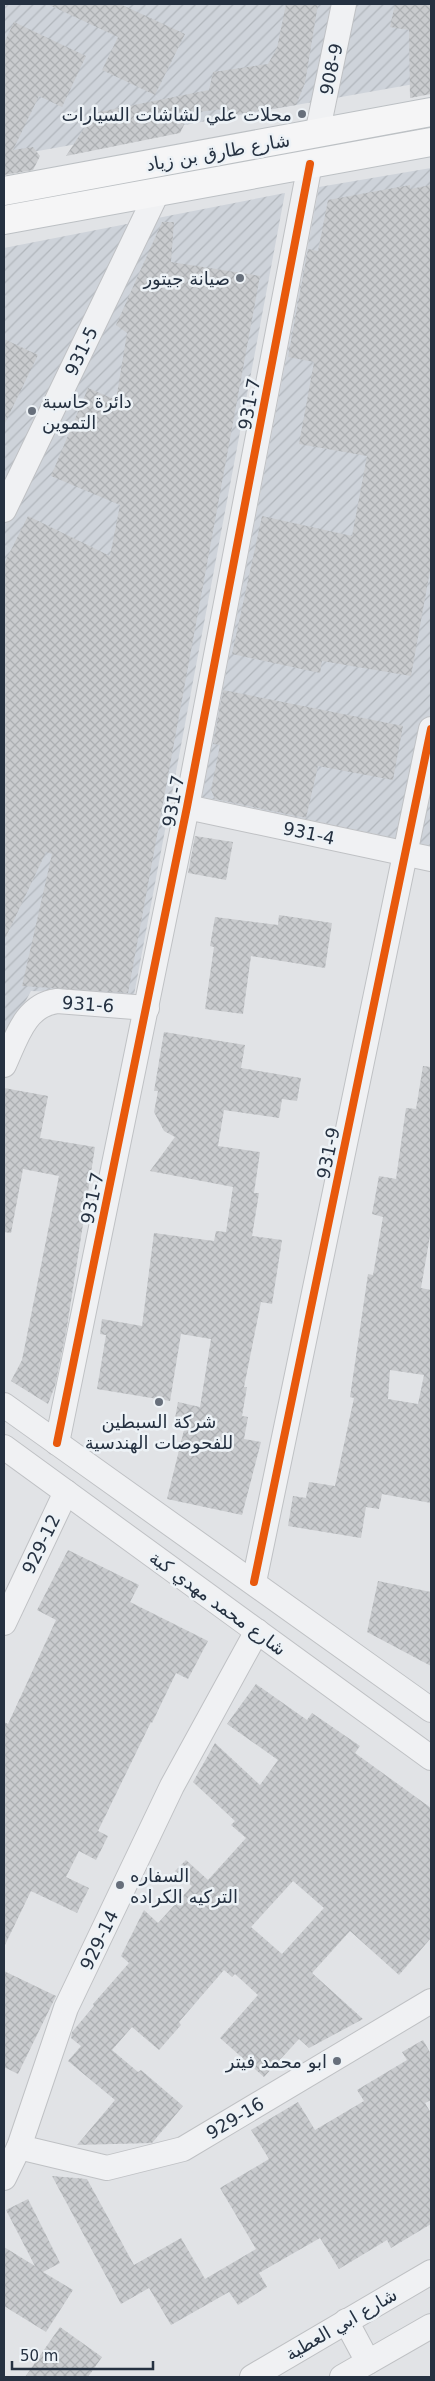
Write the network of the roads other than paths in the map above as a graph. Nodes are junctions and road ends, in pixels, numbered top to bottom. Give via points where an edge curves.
1 (344, 4) edge
2 (431, 112) edge
3 (318, 134) junction
4 (431, 142) edge
5 (310, 164) junction
6 (4, 191) edge
7 (158, 192) junction
8 (4, 220) edge
9 (4, 510) edge
10 (431, 729) edge
11 (187, 807) junction
12 (405, 853) junction
13 (431, 859) edge
14 (147, 1008) junction
15 (4, 1065) edge
16 (4, 1405) edge
17 (56, 1443) junction
18 (4, 1447) edge
19 (66, 1492) junction
20 (150, 1511) junction
21 (123, 1534) junction
22 (254, 1582) junction
23 (4, 1623) edge
24 (257, 1631) junction
25 (431, 1710) edge
26 (431, 1758) edge
27 (431, 2001) edge
28 (19, 2147) junction
29 (4, 2178) edge
30 (431, 2272) edge
31 (346, 2322) junction
32 (431, 2326) edge
33 (368, 2362) junction
34 (252, 2377) edge
35 (342, 2377) edge

1 - 3 street, 908-9
2 - 3 main road, شارع طارق بن زياد
3 - 6 main road, شارع طارق بن زياد
4 - 5 main road, شارع طارق بن زياد
5 - 7 main road, شارع طارق بن زياد
5 - 11 street, 931-7
7 - 8 main road, شارع طارق بن زياد
7 - 9 street, 931-5
10 - 12 street, 931-9
11 - 12 street, 931-4
11 - 14 street, 931-7
12 - 13 street, 931-4
12 - 22 street, 931-9
14 - 15 street, 931-6 via 47,1002 30,1014
14 - 17 street, 931-7
16 - 17 street, شارع محمد مهدي كبة
17 - 20 street, شارع محمد مهدي كبة
18 - 19 street, شارع محمد مهدي كبة
19 - 21 street, شارع محمد مهدي كبة
19 - 23 street, 929-12
20 - 21 street
20 - 22 street, شارع محمد مهدي كبة
21 - 24 street, شارع محمد مهدي كبة
22 - 25 street, شارع محمد مهدي كبة
24 - 26 street, شارع محمد مهدي كبة
24 - 28 street, 929-14 via 172,1786 66,2008
27 - 28 street, 929-16 via 183,2149 107,2168
28 - 29 street, 929-14
30 - 31 street, شارع ابي العطية
31 - 33 street
31 - 34 street, شارع ابي العطية
32 - 33 street
33 - 35 street

